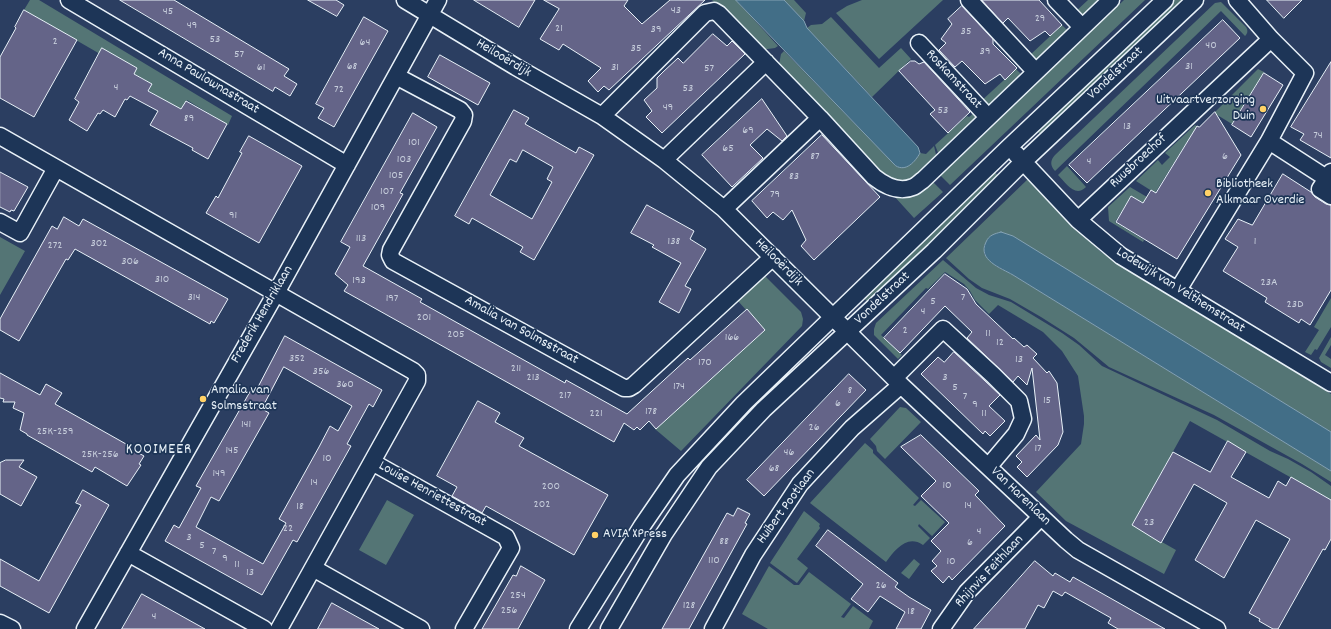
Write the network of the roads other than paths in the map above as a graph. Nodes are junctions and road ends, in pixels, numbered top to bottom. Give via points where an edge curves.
1 (69, 0) edge
2 (405, 0) edge
3 (438, 0) edge
4 (969, 0) edge
5 (1056, 0) edge
6 (1111, 0) edge
7 (1165, 0) edge
8 (1195, 0) edge
9 (1237, 0) edge
10 (430, 14) junction
11 (1082, 27) junction
12 (1271, 39) junction
13 (919, 43) dead end
14 (766, 62) junction
15 (1035, 71) junction
16 (396, 76) junction
17 (602, 116) junction
18 (988, 117) junction
19 (820, 118) junction
20 (0, 136) edge
21 (1270, 141) junction
22 (1009, 147) junction
23 (664, 160) junction
24 (1024, 161) junction
25 (347, 165) junction
26 (56, 168) junction
27 (1330, 177) edge
28 (1331, 196) edge
29 (724, 209) junction
30 (1078, 220) junction
31 (0, 222) edge
32 (773, 258) junction
33 (1178, 290) junction
34 (276, 293) junction
35 (832, 316) junction
36 (847, 332) junction
37 (897, 381) junction
38 (1331, 383) edge
39 (372, 462) junction
40 (988, 466) junction
41 (1041, 518) junction
42 (128, 553) junction
43 (313, 568) junction
44 (0, 622) edge
45 (12, 629) edge
46 (85, 629) edge
47 (264, 629) edge
48 (279, 629) edge
49 (422, 629) edge
50 (464, 629) edge
51 (578, 629) edge
52 (609, 629) edge
53 (713, 629) edge
54 (941, 629) edge
55 (1217, 629) edge

1 - 25 street, Anna Paulownastraat
2 - 10 street, Heilooërdijk
3 - 10 street, Frederik Hendriklaan
4 - 15 street
5 - 11 street
6 - 11 street
7 - 22 street, Vondelstraat
8 - 24 street, Vondelstraat
9 - 12 street
10 - 16 street, Frederik Hendriklaan
10 - 17 street, Heilooërdijk
11 - 15 street
12 - 21 street via 1305,73
12 - 30 street, Ruusbroechof
13 - 18 street, Roskamstraat
14 - 17 street via 719,14 714,11 705,13
14 - 19 street
14 - 23 street
15 - 18 street
16 - 25 street, Frederik Hendriklaan
16 - 32 street, Amalia van Solmsstraat via 460,110 464,115 391,250 393,260 624,388 634,385
17 - 23 street, Heilooërdijk
18 - 19 street via 923,180 912,187 899,189 885,185 874,177
19 - 29 street
20 - 26 street
21 - 27 street
21 - 33 street
22 - 24 street, Lodewijk van Velthemstraat
22 - 35 street, Vondelstraat
23 - 29 street, Heilooërdijk
24 - 30 street, Lodewijk van Velthemstraat
24 - 36 street, Vondelstraat
25 - 34 street, Frederik Hendriklaan
26 - 31 street via 20,233
26 - 34 street
27 - 28 street via 1320,189
29 - 32 street, Heilooërdijk
30 - 33 street, Lodewijk van Velthemstraat via 1121,256
32 - 35 street, Heilooërdijk
33 - 38 street, Lodewijk van Velthemstraat
34 - 39 street via 417,375 417,381
34 - 42 street, Frederik Hendriklaan
35 - 36 street, Heilooërdijk
35 - 51 street, Vondelstraat via 744,403 677,475
36 - 37 street, Van Harenlaan
36 - 52 street, Vondelstraat via 764,409 709,467 664,534
37 - 40 street, Van Harenlaan
37 - 40 street, Huibert Pootlaan via 943,329 993,375 1020,401 1023,419 1016,434
37 - 53 street, Huibert Pootlaan via 800,484 753,555
39 - 43 street, Louise Henriettestraat
39 - 50 street, Louise Henriettestraat via 506,537 511,548
40 - 41 street, Van Harenlaan
41 - 54 street, Rhijnvis Feithlaan via 967,592
41 - 55 street, Van Harenlaan via 1078,550
42 - 46 street, Frederik Hendriklaan
42 - 47 street
43 - 48 street, Louise Henriettestraat
43 - 49 street
44 - 45 street

